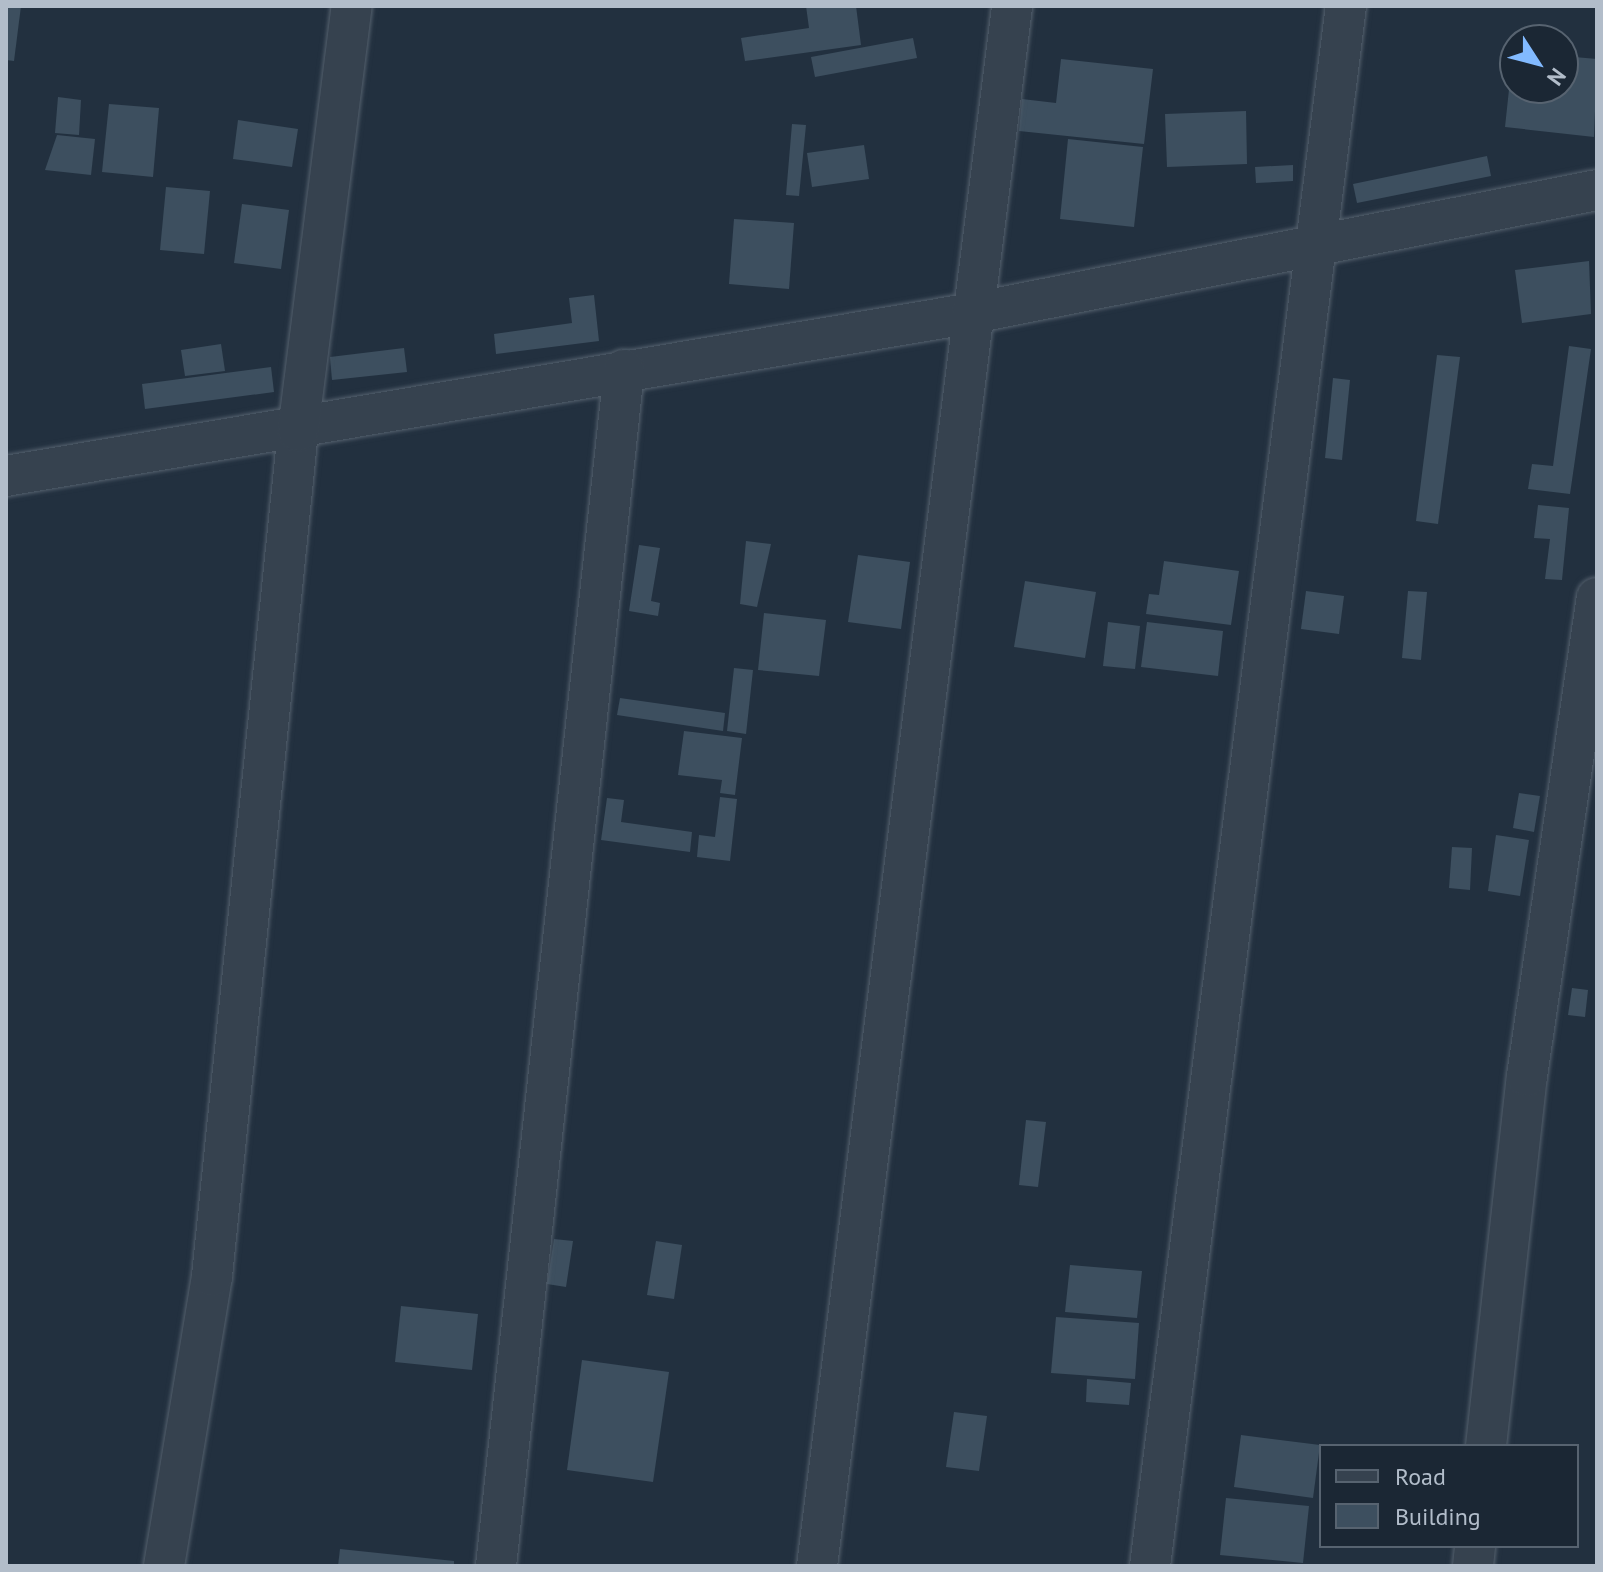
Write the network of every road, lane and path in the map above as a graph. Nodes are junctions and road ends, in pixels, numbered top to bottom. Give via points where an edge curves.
1 (352, 6) edge
2 (1012, 6) edge
3 (1346, 6) edge
4 (1597, 190) edge
5 (1316, 242) junction
6 (973, 313) junction
7 (624, 370) junction
8 (298, 431) junction
9 (6, 476) edge
10 (1597, 598) edge
11 (1486, 1444) edge
12 (164, 1566) edge
13 (496, 1566) edge
14 (817, 1566) edge
15 (1150, 1566) edge

1 - 8 street
2 - 6 street
3 - 5 street
4 - 5 street
5 - 6 street
5 - 15 street
6 - 7 street
6 - 14 street
7 - 8 street
7 - 13 street
8 - 9 street
8 - 12 street via 212,1276
10 - 11 street via 1527,1076

